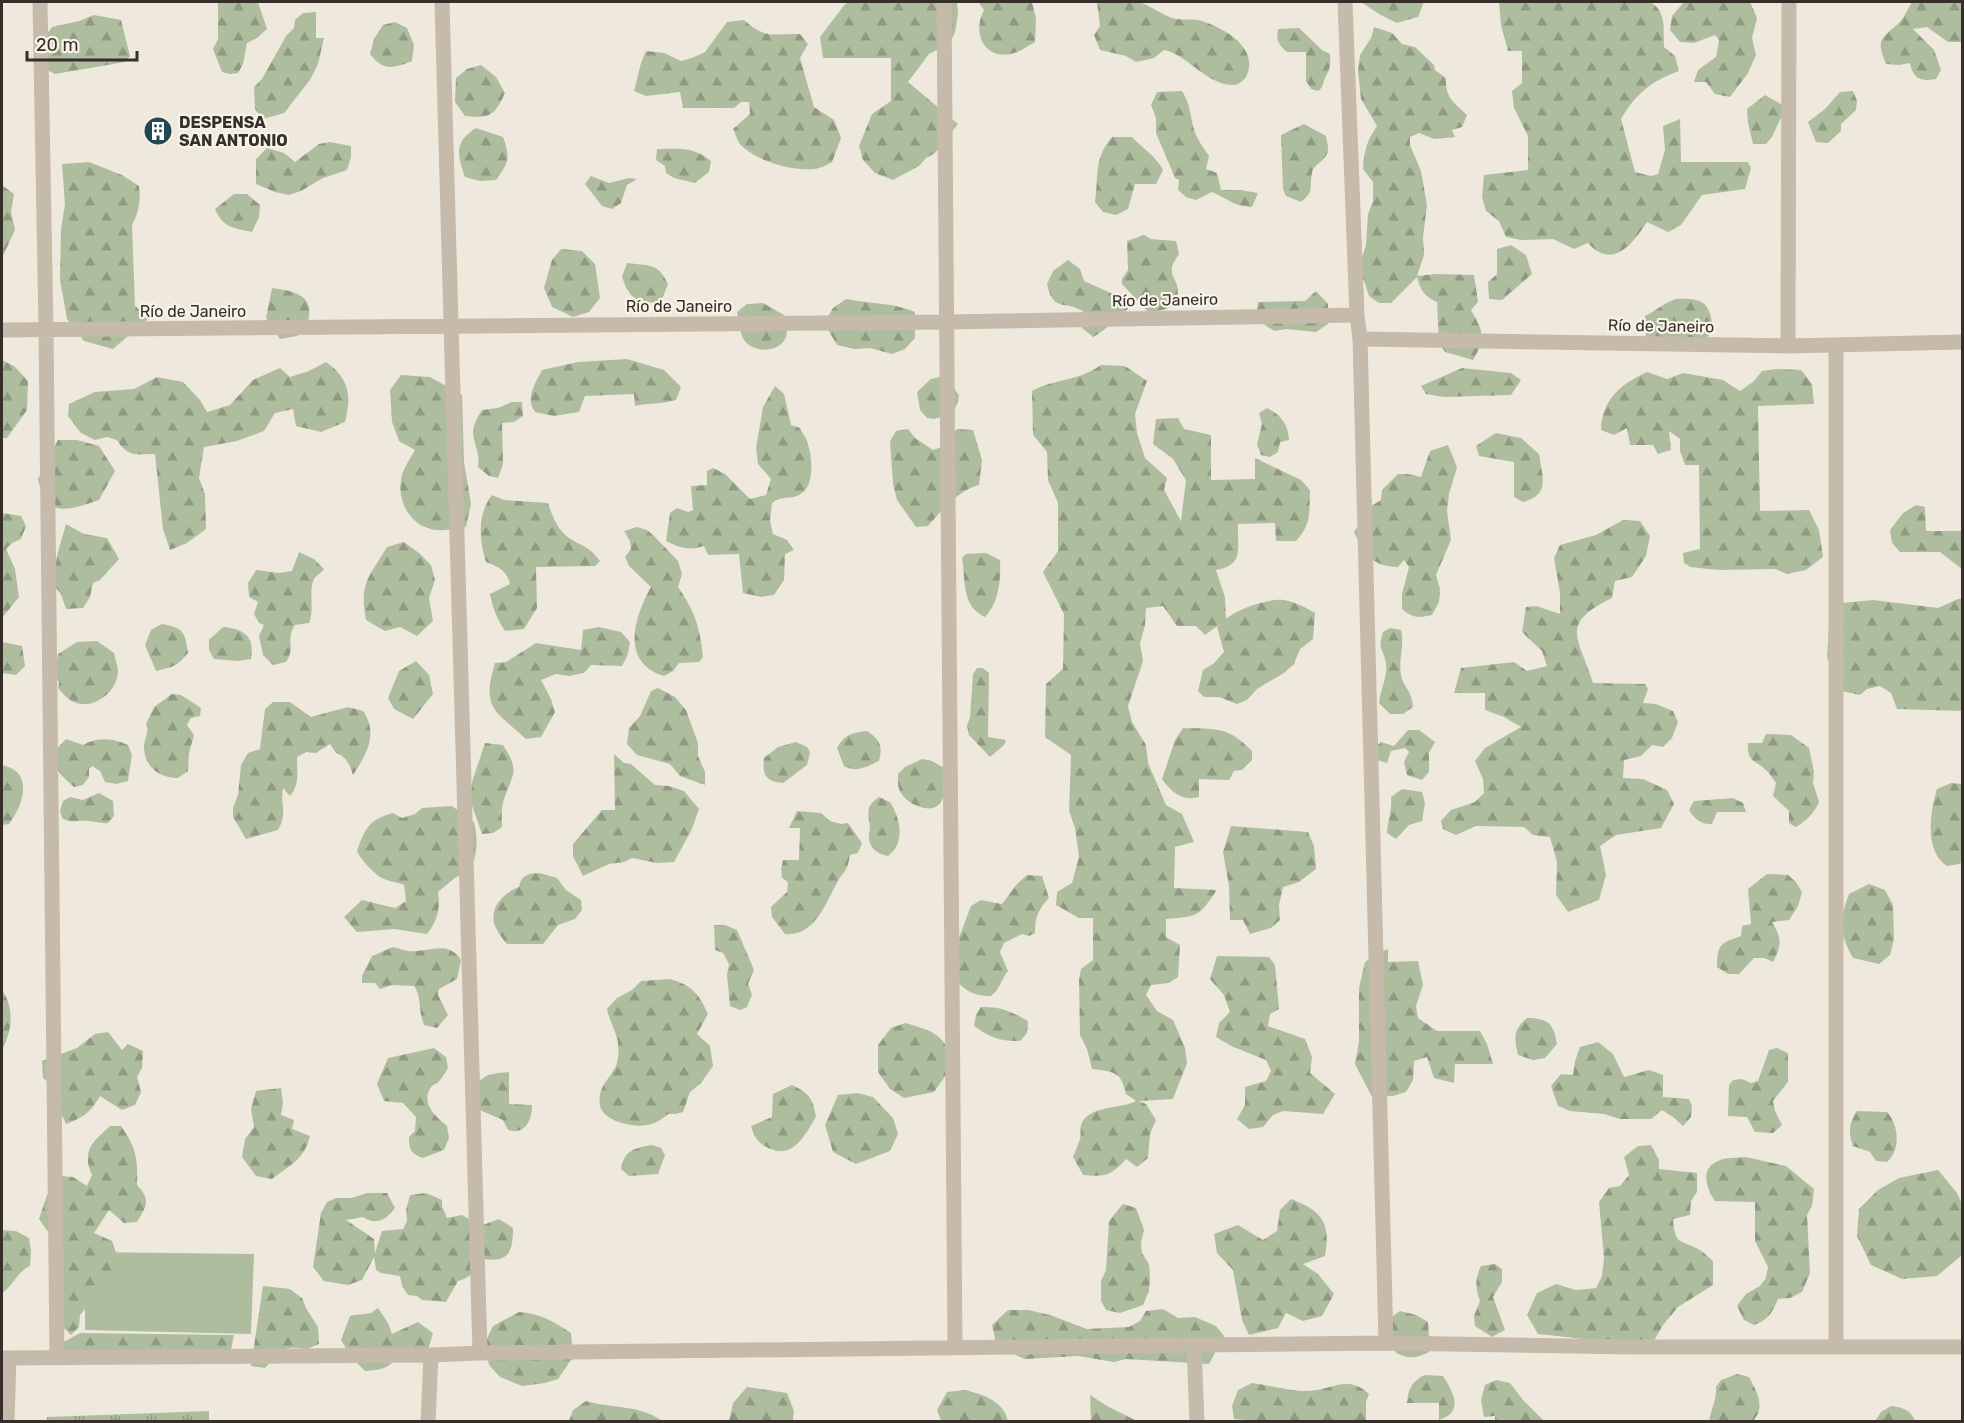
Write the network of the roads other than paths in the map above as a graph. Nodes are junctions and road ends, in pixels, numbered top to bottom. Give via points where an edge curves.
1 (40, 2) edge
2 (442, 2) edge
3 (944, 2) edge
4 (1345, 2) edge
5 (1790, 2) edge
6 (1357, 315) junction
7 (947, 322) junction
8 (453, 326) junction
9 (46, 329) junction
10 (2, 330) edge
11 (1360, 339) junction
12 (1962, 342) edge
13 (1788, 346) junction
14 (1836, 346) junction
15 (1386, 1343) junction
16 (1194, 1346) junction
17 (955, 1347) junction
18 (1836, 1347) junction
19 (1962, 1347) edge
20 (480, 1353) junction
21 (431, 1356) junction
22 (5, 1358) edge
23 (57, 1359) junction
24 (7, 1422) edge
25 (428, 1422) edge
26 (1197, 1422) edge

1 - 9 street
2 - 8 street
3 - 7 street
4 - 6 street
5 - 13 street
6 - 7 street, Río de Janeiro
6 - 11 street
7 - 8 street, Río de Janeiro
7 - 17 street
8 - 9 street, Río de Janeiro
8 - 20 street
9 - 10 street, Río de Janeiro
9 - 23 street
11 - 13 street, Río de Janeiro
11 - 15 street
12 - 14 street, Río de Janeiro
13 - 14 street, Río de Janeiro
14 - 18 street
15 - 16 street
15 - 18 street
16 - 17 street
16 - 26 street
17 - 20 street
18 - 19 street
20 - 21 street
21 - 23 street
21 - 25 street
22 - 23 street
22 - 24 street

